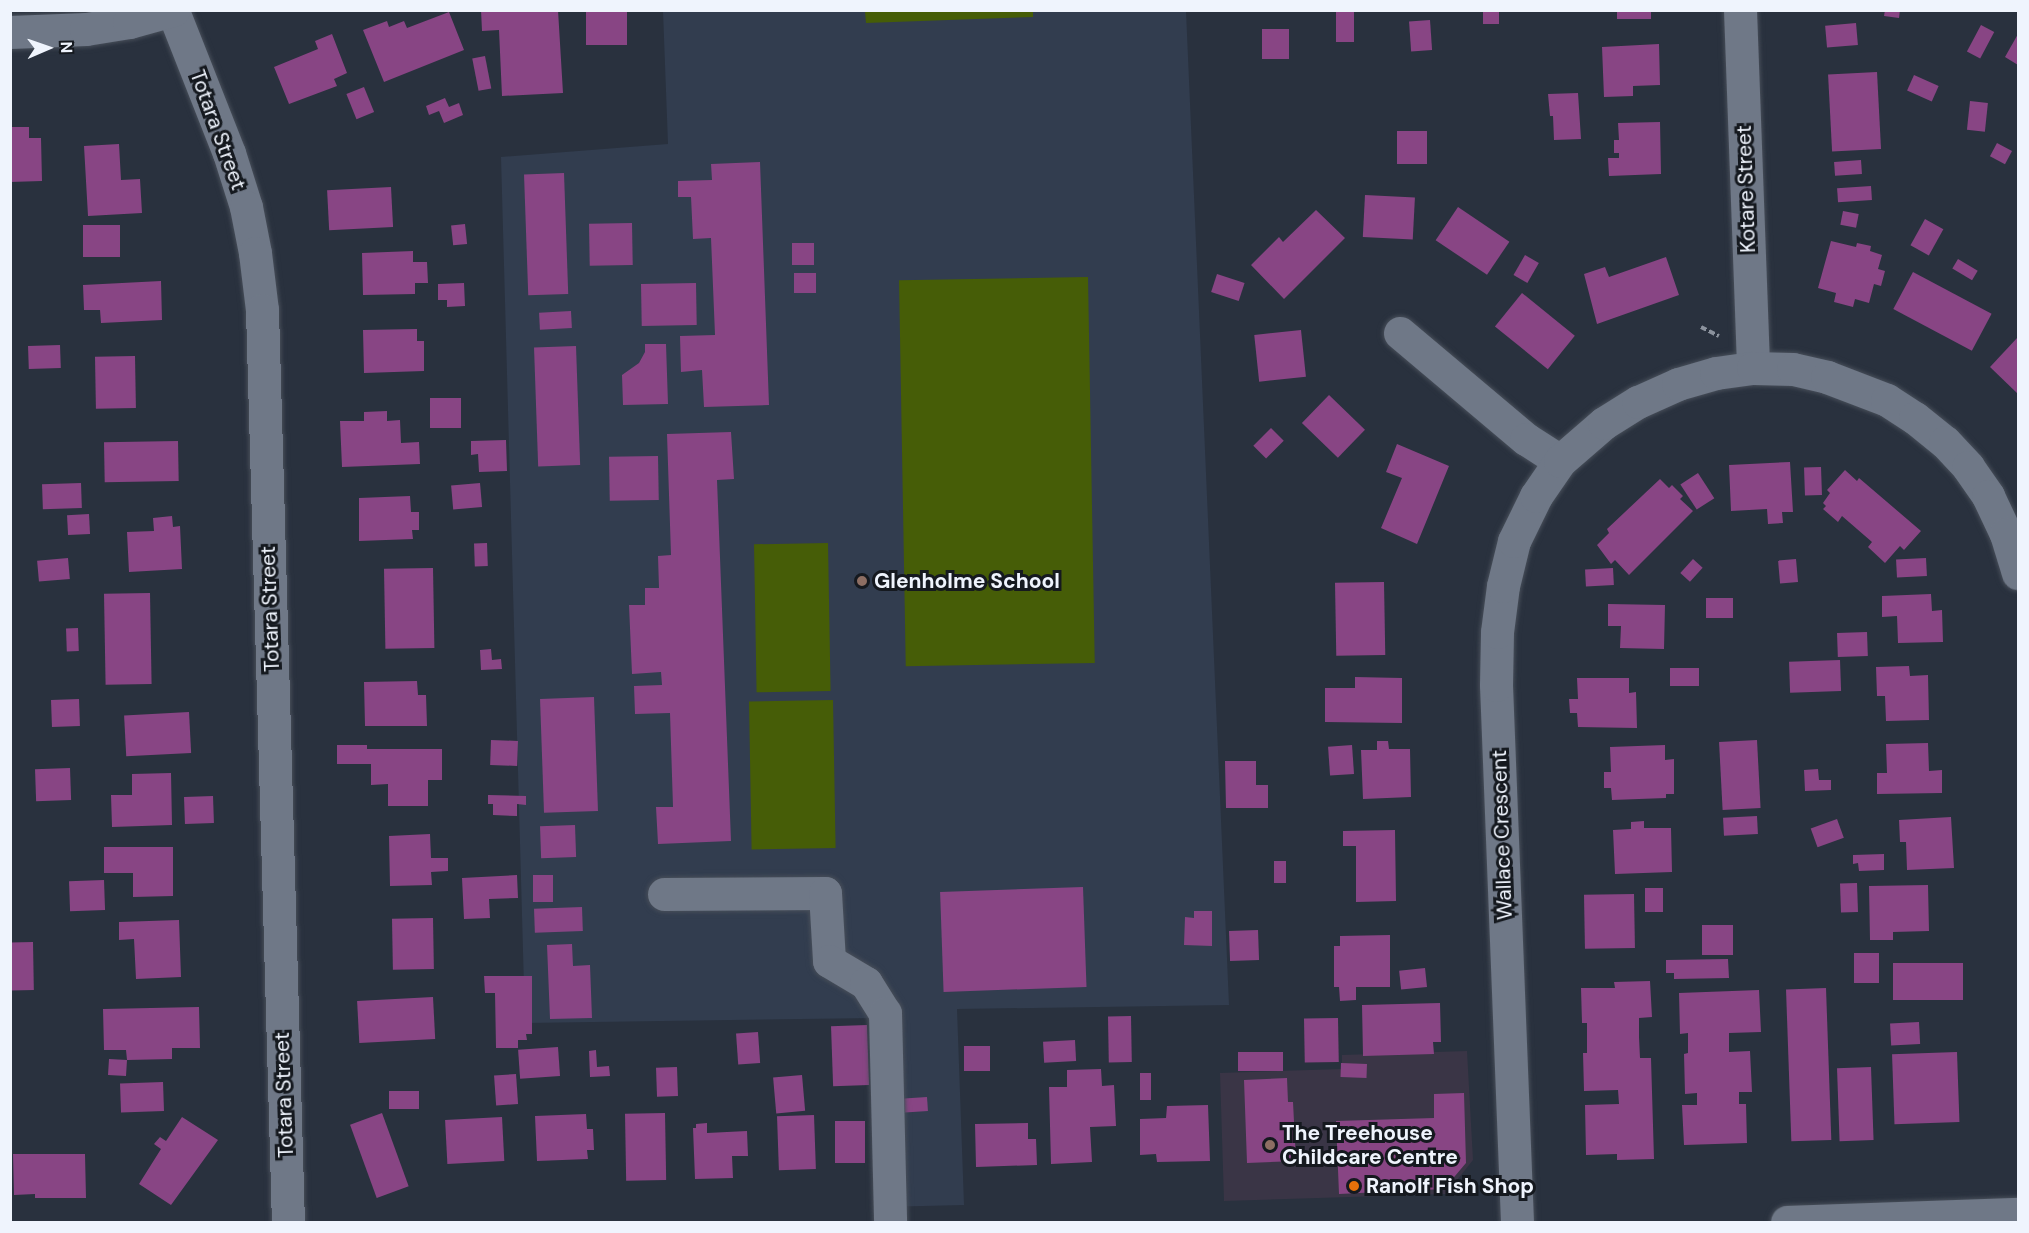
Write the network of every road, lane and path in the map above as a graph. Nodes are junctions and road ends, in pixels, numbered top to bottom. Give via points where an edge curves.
1 (1740, 10) edge
2 (173, 11) edge
3 (10, 32) edge
4 (1701, 327) dead end
5 (1400, 333) dead end
6 (1722, 338) dead end
7 (1753, 368) junction
8 (1560, 461) junction
9 (2019, 573) edge
10 (663, 894) dead end
11 (2019, 1214) edge
12 (288, 1222) edge
13 (890, 1222) edge
14 (1517, 1222) edge
15 (1787, 1222) edge

1 - 7 street, Kotare Street
2 - 3 street via 86,29
2 - 12 street, Totara Street via 246,207 262,310
4 - 6 path
5 - 8 street via 1526,439
7 - 8 street, Wallace Crescent via 1678,384 1638,402 1604,423
7 - 9 street, Wallace Crescent via 1792,369 1827,377 1861,388 1915,418 1945,442 1988,496
8 - 14 street, Wallace Crescent via 1536,496 1514,541 1497,632
10 - 13 street via 825,893 830,961 866,983 885,1014
11 - 15 street

